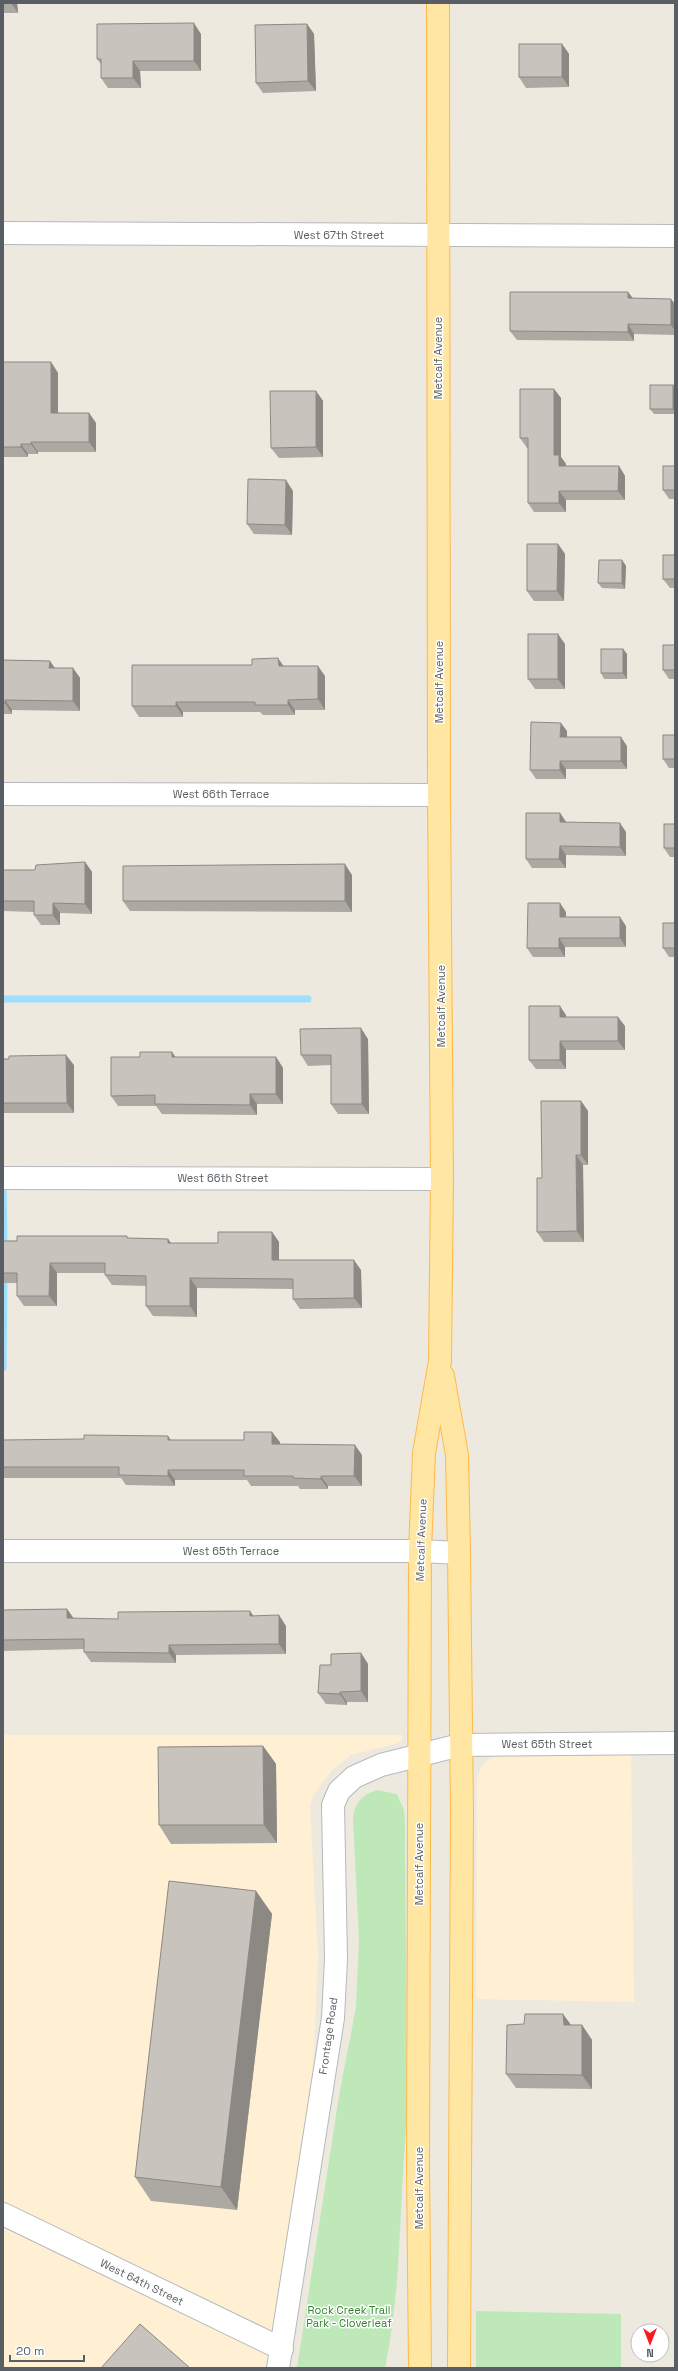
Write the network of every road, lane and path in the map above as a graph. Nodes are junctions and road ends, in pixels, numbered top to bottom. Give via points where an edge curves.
1 (438, 3) edge
2 (3, 233) edge
3 (438, 235) junction
4 (675, 236) edge
5 (3, 794) edge
6 (439, 795) junction
7 (3, 1178) edge
8 (442, 1179) junction
9 (440, 1361) junction
10 (3, 1551) edge
11 (420, 1551) junction
12 (460, 1553) junction
13 (675, 1743) edge
14 (460, 1745) junction
15 (420, 1756) junction
16 (3, 2214) edge
17 (280, 2359) edge
18 (420, 2368) edge
19 (459, 2368) edge

1 - 3 main road, Metcalf Avenue
2 - 3 street, West 67th Street
3 - 4 street, West 67th Street
3 - 6 main road, Metcalf Avenue
5 - 6 street, West 66th Terrace
6 - 8 main road, Metcalf Avenue
7 - 8 street, West 66th Street
8 - 9 main road, Metcalf Avenue
9 - 11 main road, Metcalf Avenue via 424,1453
9 - 12 main road, Metcalf Avenue via 457,1455
10 - 11 street, West 65th Terrace
11 - 12 street, West 65th Terrace
11 - 15 main road, Metcalf Avenue
12 - 14 main road, Metcalf Avenue
13 - 14 street, West 65th Street
14 - 15 street, West 65th Street
14 - 19 main road, Metcalf Avenue via 462,1820
15 - 17 street, Frontage Road via 381,1765 354,1777 339,1791 333,1805 336,1959 333,2018
15 - 18 main road, Metcalf Avenue
16 - 17 street, West 64th Street

